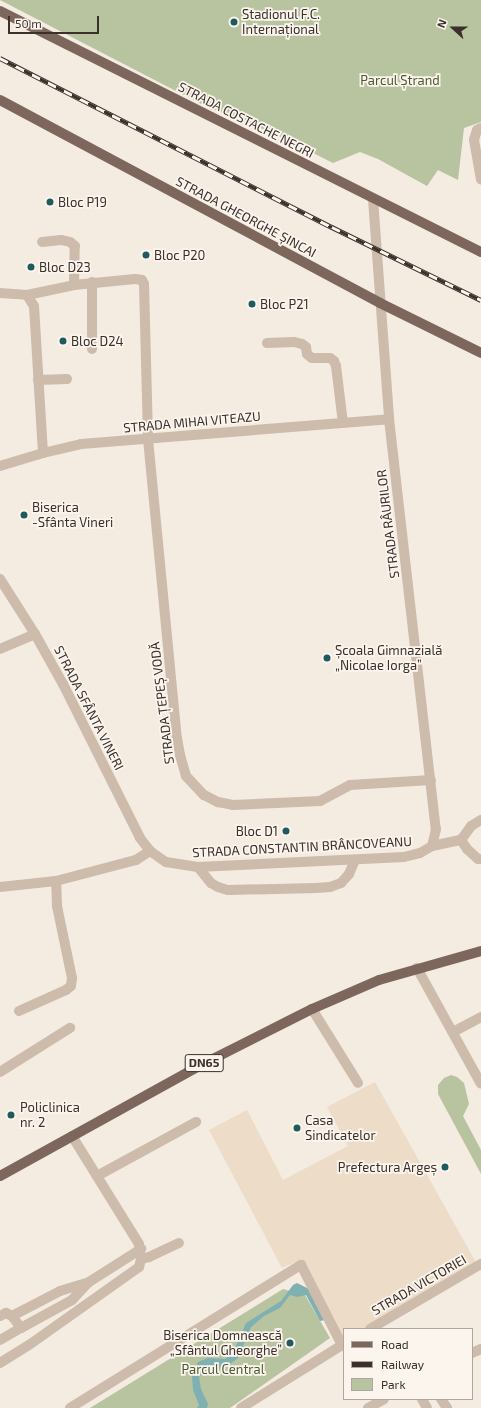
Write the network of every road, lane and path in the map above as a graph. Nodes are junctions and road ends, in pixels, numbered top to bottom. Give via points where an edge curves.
1 (0, 11) edge
2 (0, 100) edge
3 (481, 128) edge
4 (481, 179) edge
5 (373, 199) junction
6 (42, 242) dead end
7 (481, 252) edge
8 (92, 282) junction
9 (74, 285) junction
10 (0, 293) edge
11 (27, 295) junction
12 (380, 303) junction
13 (267, 343) dead end
14 (92, 349) dead end
15 (481, 354) edge
16 (68, 379) dead end
17 (38, 380) junction
18 (389, 419) junction
19 (343, 423) junction
20 (148, 439) junction
21 (42, 453) junction
22 (0, 466) edge
23 (0, 579) edge
24 (35, 634) junction
25 (0, 649) edge
26 (431, 780) junction
27 (481, 820) edge
28 (461, 840) junction
29 (432, 846) junction
30 (150, 852) junction
31 (481, 859) edge
32 (355, 860) junction
33 (198, 867) junction
34 (56, 881) junction
35 (0, 887) edge
36 (481, 951) edge
37 (417, 968) junction
38 (312, 1008) junction
39 (19, 1011) dead end
40 (481, 1017) edge
41 (70, 1028) dead end
42 (453, 1032) junction
43 (0, 1072) edge
44 (358, 1083) dead end
45 (481, 1084) edge
46 (196, 1122) dead end
47 (72, 1136) junction
48 (0, 1176) edge
49 (97, 1176) junction
50 (179, 1243) dead end
51 (141, 1254) junction
52 (481, 1264) edge
53 (89, 1282) junction
54 (0, 1316) edge
55 (12, 1316) junction
56 (21, 1328) junction
57 (372, 1328) edge
58 (0, 1340) edge
59 (343, 1344) edge
60 (0, 1363) edge
61 (382, 1400) edge
62 (70, 1408) edge
63 (241, 1408) edge
64 (368, 1408) edge

1 - 5 main road, STRADA COSTACHE NEGRI
2 - 12 main road, STRADA GHEORGHE ȘINCAI
3 - 4 street via 477,130 474,140
5 - 7 main road, STRADA COSTACHE NEGRI
5 - 12 street, STRADA RÂURILOR
6 - 9 street via 61,240 75,246
8 - 9 street
8 - 14 street
8 - 20 street, STRADA ȚEPEȘ VODĂ via 135,279 142,280 144,284
9 - 11 street
10 - 11 street
11 - 17 street via 34,306
12 - 15 main road, STRADA GHEORGHE ȘINCAI
12 - 18 street, STRADA RÂURILOR
13 - 19 street via 302,344 312,358 330,358 334,361
16 - 17 street
17 - 21 street
18 - 19 street, STRADA MIHAI VITEAZU
18 - 26 street, STRADA RÂURILOR
19 - 20 street, STRADA MIHAI VITEAZU
20 - 21 street, STRADA MIHAI VITEAZU via 81,444
20 - 26 street, STRADA ȚEPEȘ VODĂ via 179,749 186,776 196,789 218,802 233,805 320,801 350,785
21 - 22 street, STRADA MIHAI VITEAZU
23 - 24 street, STRADA SFÂNTA VINERI
24 - 25 street
24 - 30 street, STRADA SFÂNTA VINERI via 92,740 140,838
26 - 29 street, STRADA RÂURILOR via 436,829
27 - 28 street via 471,826
28 - 29 street, STRADA CONSTANTIN BRÂNCOVEANU
28 - 31 street via 466,849
29 - 32 street, STRADA CONSTANTIN BRÂNCOVEANU via 420,853 404,857
30 - 33 street, STRADA CONSTANTIN BRÂNCOVEANU via 166,862
30 - 34 street via 136,860
32 - 33 street, STRADA CONSTANTIN BRÂNCOVEANU
32 - 33 street via 349,874 340,883 316,888 228,890 211,883
34 - 35 street
34 - 39 street via 57,906 72,978 71,986
36 - 37 main road, DN65
37 - 38 main road, DN65 via 379,980
37 - 42 street
38 - 44 street
38 - 47 main road, DN65 via 236,1046
40 - 42 street
41 - 43 street
42 - 45 street
46 - 49 street
47 - 48 main road, DN65
47 - 49 street
49 - 51 street
50 - 51 street via 149,1257
51 - 53 street
51 - 60 street via 139,1267
52 - 57 street, STRADA VICTORIEI
53 - 55 street via 60,1291
53 - 56 street via 72,1300
54 - 55 street via 6,1313
55 - 56 street
56 - 58 street
59 - 62 street via 301,1265
59 - 63 street
61 - 64 street

